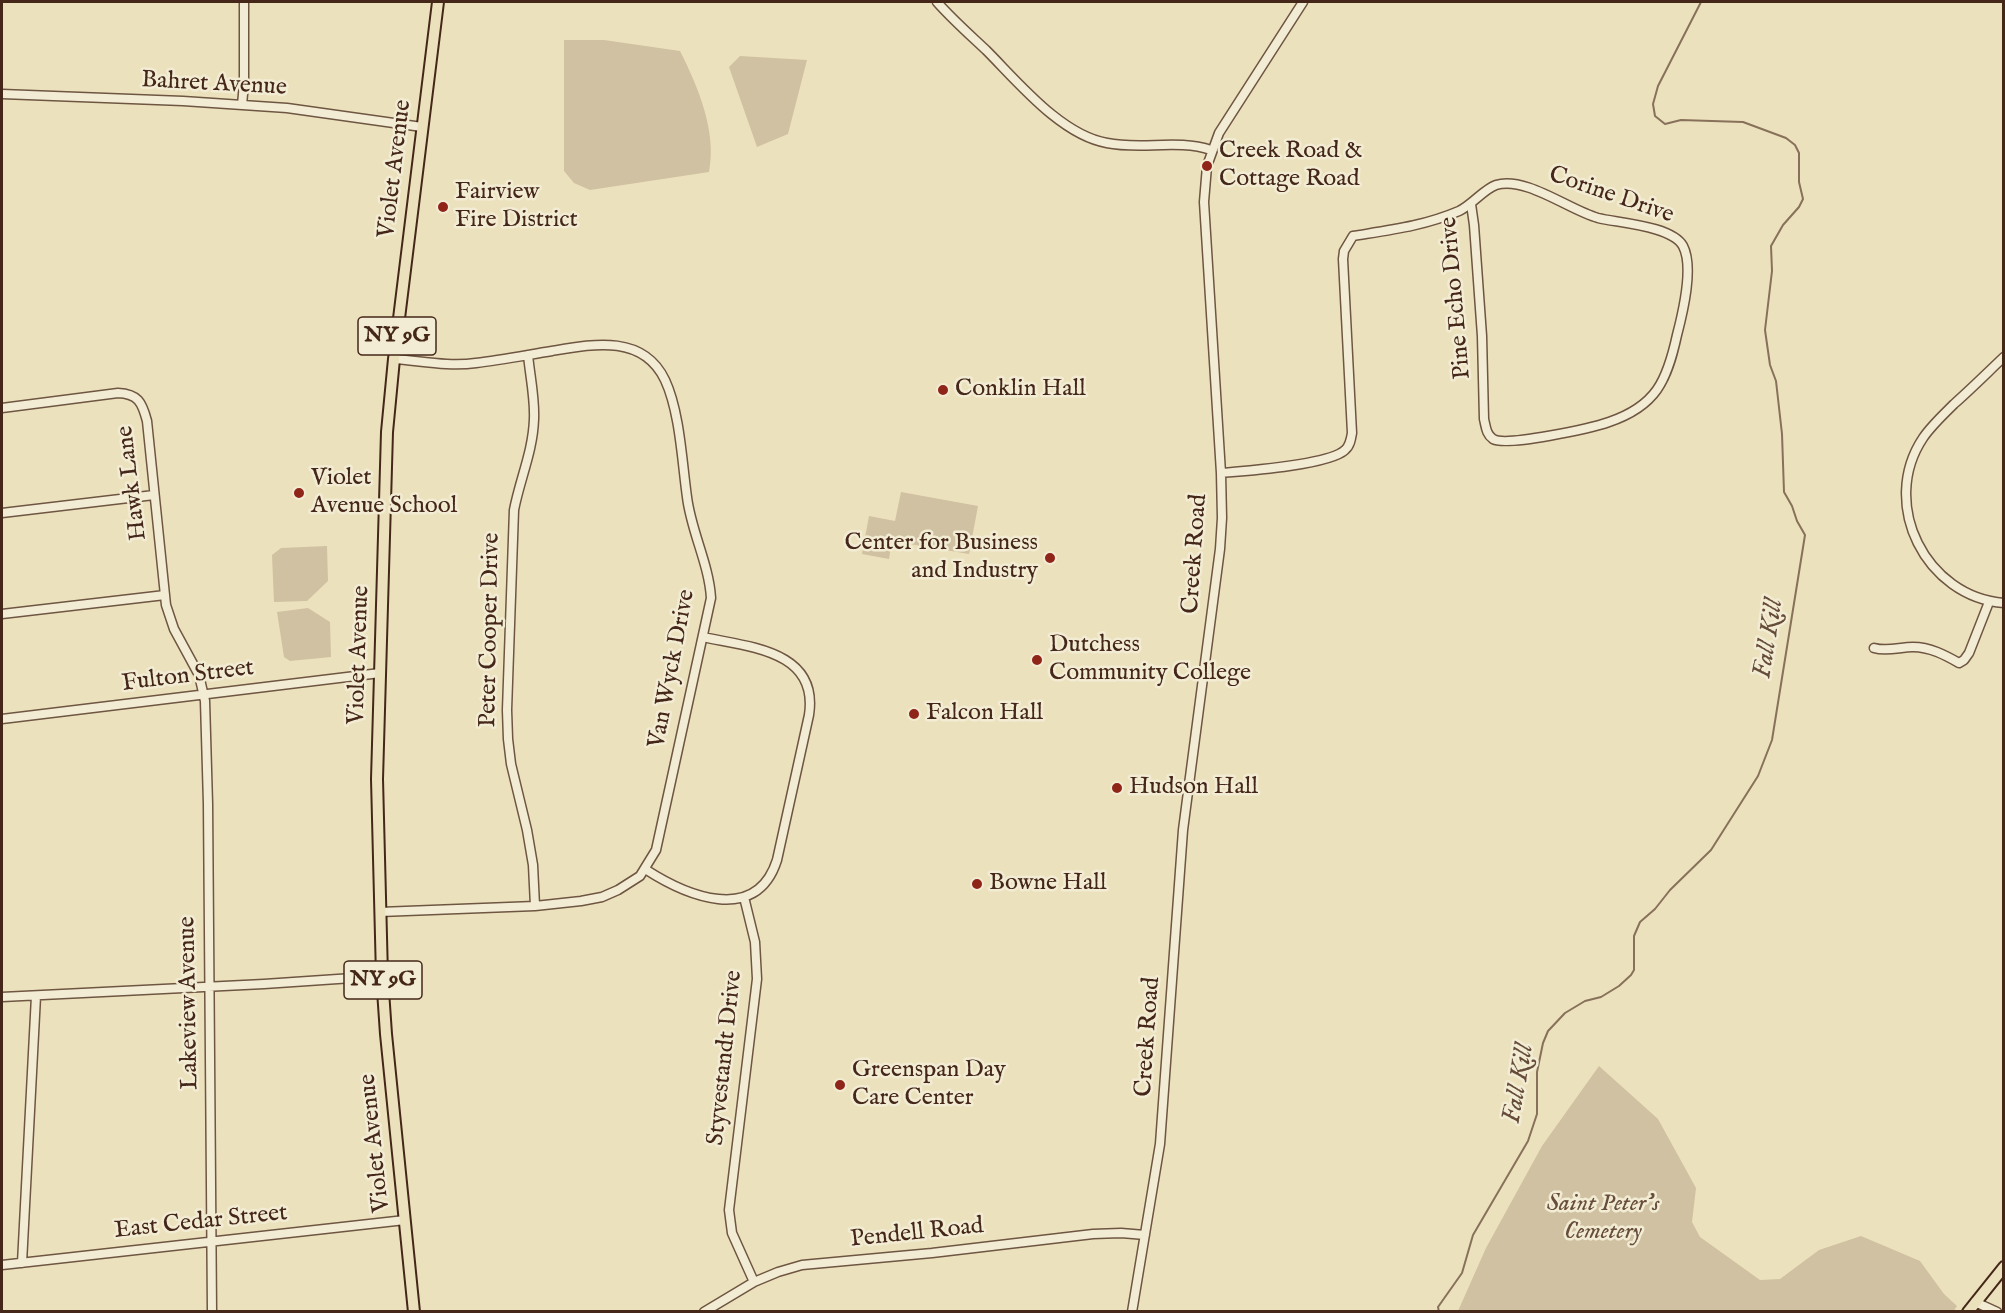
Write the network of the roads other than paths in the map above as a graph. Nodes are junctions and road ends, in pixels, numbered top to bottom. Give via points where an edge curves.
1 (244, 2) edge
2 (438, 2) edge
3 (937, 2) edge
4 (1303, 2) edge
5 (2, 94) edge
6 (242, 105) junction
7 (422, 128) junction
8 (1211, 150) junction
9 (1471, 204) junction
10 (528, 355) junction
11 (2004, 357) edge
12 (394, 358) junction
13 (2, 408) edge
14 (1579, 429) joint
15 (1221, 473) junction
16 (154, 495) junction
17 (2, 513) edge
18 (165, 595) junction
19 (1989, 602) junction
20 (2004, 603) edge
21 (2, 614) edge
22 (703, 637) junction
23 (1874, 648) dead end
24 (380, 673) junction
25 (204, 695) junction
26 (2, 719) edge
27 (645, 869) junction
28 (744, 897) junction
29 (535, 906) junction
30 (380, 912) junction
31 (382, 976) junction
32 (209, 987) junction
33 (36, 996) junction
34 (2, 997) edge
35 (405, 1220) junction
36 (1145, 1235) junction
37 (212, 1242) junction
38 (22, 1263) junction
39 (2, 1266) edge
40 (2004, 1267) edge
41 (754, 1282) junction
42 (1975, 1302) junction
43 (212, 1311) edge
44 (414, 1311) edge
45 (704, 1311) edge
46 (1132, 1311) edge
47 (1968, 1311) edge
48 (1997, 1311) edge

1 - 6 street
2 - 7 main road, Violet Avenue / NY 9G
3 - 8 street via 1076,132 1117,145
4 - 8 street, Creek Road
5 - 6 street, Bahret Avenue
6 - 7 street, Bahret Avenue via 322,112
7 - 12 main road, Violet Avenue / NY 9G
8 - 15 street, Creek Road via 1205,174 1204,217
9 - 14 street, Pine Echo Drive via 1486,432 1498,441
9 - 14 street, Corine Drive via 1494,185 1514,184 1596,217 1660,231 1682,244 1688,275 1672,356 1661,386 1626,416
9 - 15 street, Pine Echo Drive via 1429,223 1353,236 1349,240 1343,258 1352,433 1344,451 1285,466
10 - 12 street, Van Wyck Drive via 453,365
10 - 22 street, Van Wyck Drive via 611,344 629,348 656,366 676,417 688,504 710,587
10 - 29 street, Peter Cooper Drive via 534,420 513,518 507,710 511,764 533,865
11 - 19 street via 1923,438 1913,458 1906,490 1918,548 1950,582
12 - 24 main road, Violet Avenue / NY 9G via 387,432
13 - 16 street, Hawk Lane via 118,393 134,396 147,421
15 - 36 street, Creek Road via 1220,549 1184,819 1162,1123
16 - 17 street
16 - 18 street, Hawk Lane
18 - 21 street
18 - 25 street, Hawk Lane via 174,629 199,675
19 - 20 street
19 - 23 street via 1969,653 1959,663 1930,649
22 - 27 street, Van Wyck Drive via 656,850
22 - 28 street via 783,657 799,672 809,694 809,715 777,860 767,881
24 - 25 street, Fulton Street
24 - 30 main road, Violet Avenue / NY 9G
25 - 26 street, Fulton Street
25 - 32 street, Lakeview Avenue
27 - 28 street via 700,896 728,901
27 - 29 street, Van Wyck Drive via 640,876 602,897
28 - 41 street, Styvestandt Drive via 755,942 757,985 729,1210 732,1233
29 - 30 street, Van Wyck Drive
30 - 31 main road, Violet Avenue / NY 9G
31 - 32 street
31 - 35 main road, Violet Avenue / NY 9G
32 - 33 street
32 - 37 street, Lakeview Avenue
33 - 34 street
33 - 38 street
35 - 37 street, East Cedar Street
35 - 44 main road, Violet Avenue / NY 9G
36 - 41 street, Pendell Road via 1093,1234 817,1263 789,1268
36 - 46 street, Creek Road
37 - 38 street, East Cedar Street
37 - 43 street, Lakeview Avenue
38 - 39 street, East Cedar Street
40 - 42 main road
41 - 45 street, Pendell Road
42 - 47 main road
42 - 48 street

